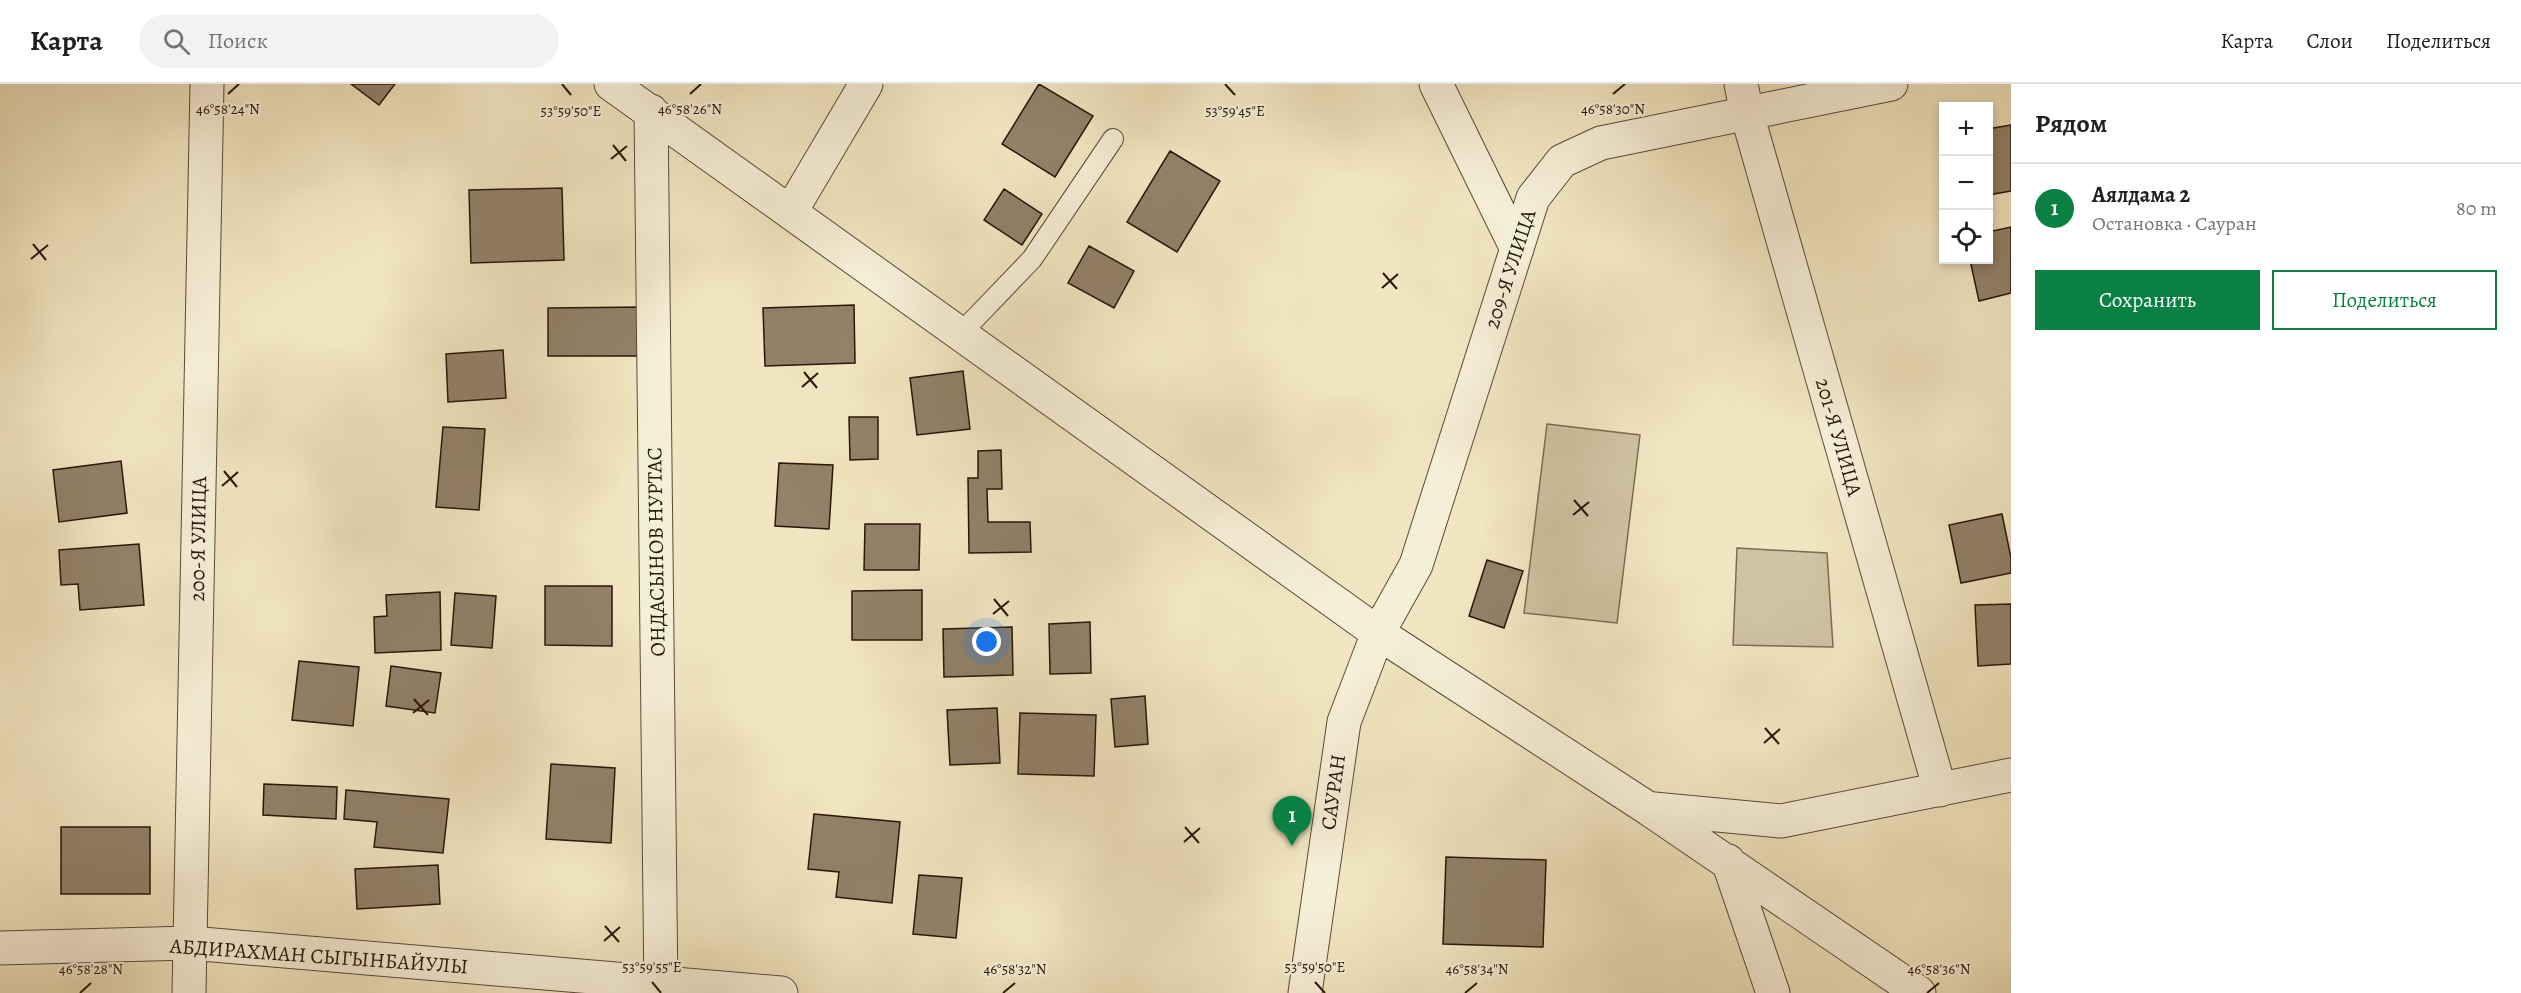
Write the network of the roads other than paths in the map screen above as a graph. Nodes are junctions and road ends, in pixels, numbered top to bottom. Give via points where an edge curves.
1 (207, 84) edge
2 (611, 84) edge
3 (866, 84) edge
4 (1436, 84) edge
5 (1891, 84) edge
6 (1744, 99) edge
7 (651, 111) junction
8 (1113, 139) dead end
9 (790, 211) junction
10 (1517, 249) junction
11 (961, 333) junction
12 (1378, 633) junction
13 (2011, 775) edge
14 (1940, 790) junction
15 (1649, 808) junction
16 (1728, 861) junction
17 (190, 943) junction
18 (0, 948) edge
19 (661, 988) edge
20 (189, 993) edge
21 (781, 993) edge
22 (1305, 993) edge
23 (1773, 993) edge
24 (1919, 993) edge

1 - 17 street, 200-Я УЛИЦА
2 - 7 street
3 - 9 street
4 - 10 street
5 - 6 street, 209-Я УЛИЦА
6 - 10 street, 209-Я УЛИЦА via 1601,143 1562,161 1533,198
6 - 14 street, 201-Я УЛИЦА
7 - 9 street
7 - 19 street, ОНДАСЫНОВ НУРТАС
8 - 11 lane via 1032,259
9 - 11 street
10 - 12 street, 209-Я УЛИЦА via 1416,565
11 - 12 street
12 - 15 street
12 - 22 street, САУРАН via 1344,722
13 - 14 street
14 - 15 street via 1781,821
15 - 16 street
16 - 23 street
16 - 24 street
17 - 18 street, АБДИРАХМАН СЫГЫНБАЙУЛЫ
17 - 19 street, АБДИРАХМАН СЫГЫНБАЙУЛЫ
17 - 20 street, 200-Я УЛИЦА
19 - 21 street, АБДИРАХМАН СЫГЫНБАЙУЛЫ

